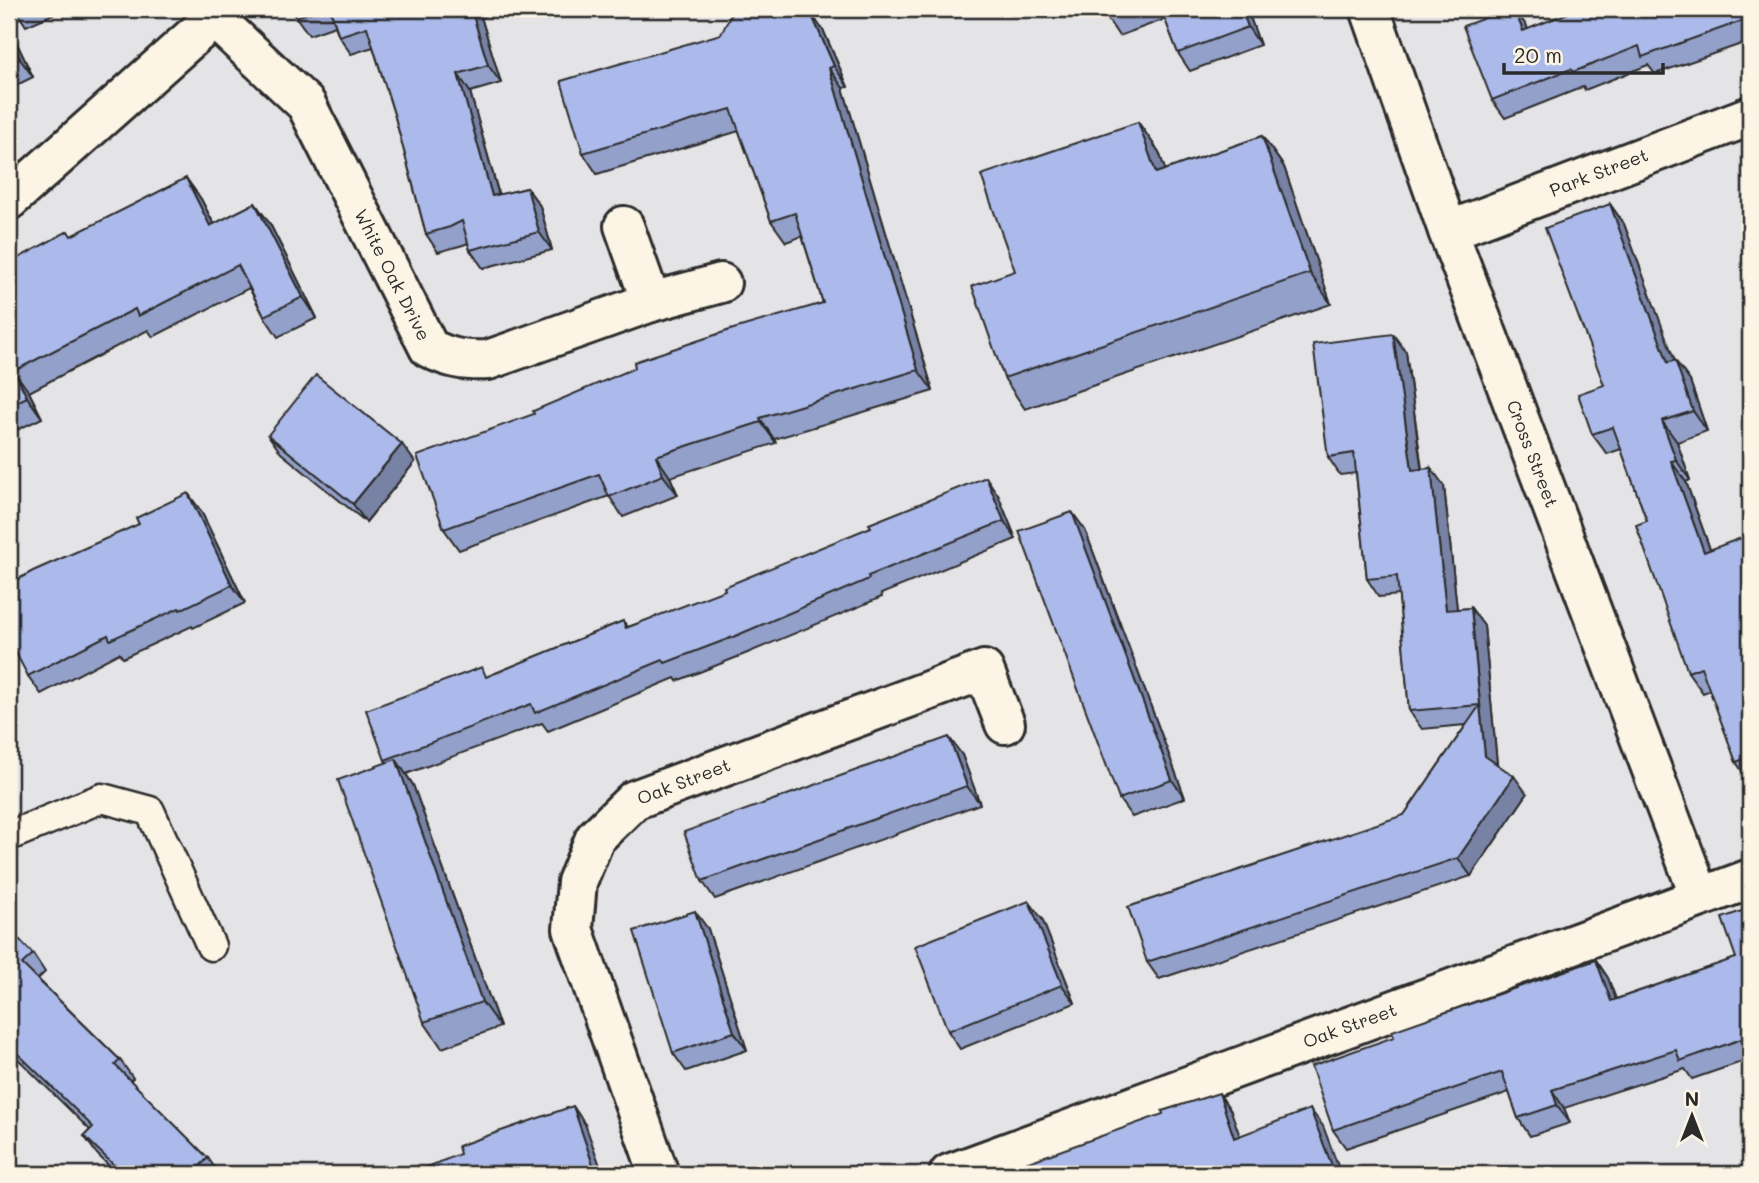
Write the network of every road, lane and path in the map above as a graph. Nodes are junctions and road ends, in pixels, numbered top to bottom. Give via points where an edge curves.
1 (1370, 9) edge
2 (217, 13) edge
3 (1750, 116) edge
4 (9, 201) edge
5 (624, 226) dead end
6 (1448, 231) junction
7 (721, 283) dead end
8 (651, 302) junction
9 (1005, 724) dead end
10 (9, 836) edge
11 (1750, 879) edge
12 (1700, 897) junction
13 (211, 946) dead end
14 (659, 1174) edge
15 (949, 1174) edge

1 - 6 street, Cross Street
2 - 4 street, White Oak Drive
2 - 8 street, White Oak Drive via 306,104 429,348 447,358 488,360
3 - 6 street, Park Street
5 - 8 street
6 - 12 street, Cross Street
7 - 8 street, White Oak Drive
9 - 14 street, Oak Street via 984,670 634,800 594,838 577,882 573,929
10 - 13 lane via 102,798 150,811
11 - 12 street, Oak Street
12 - 15 street, Oak Street

